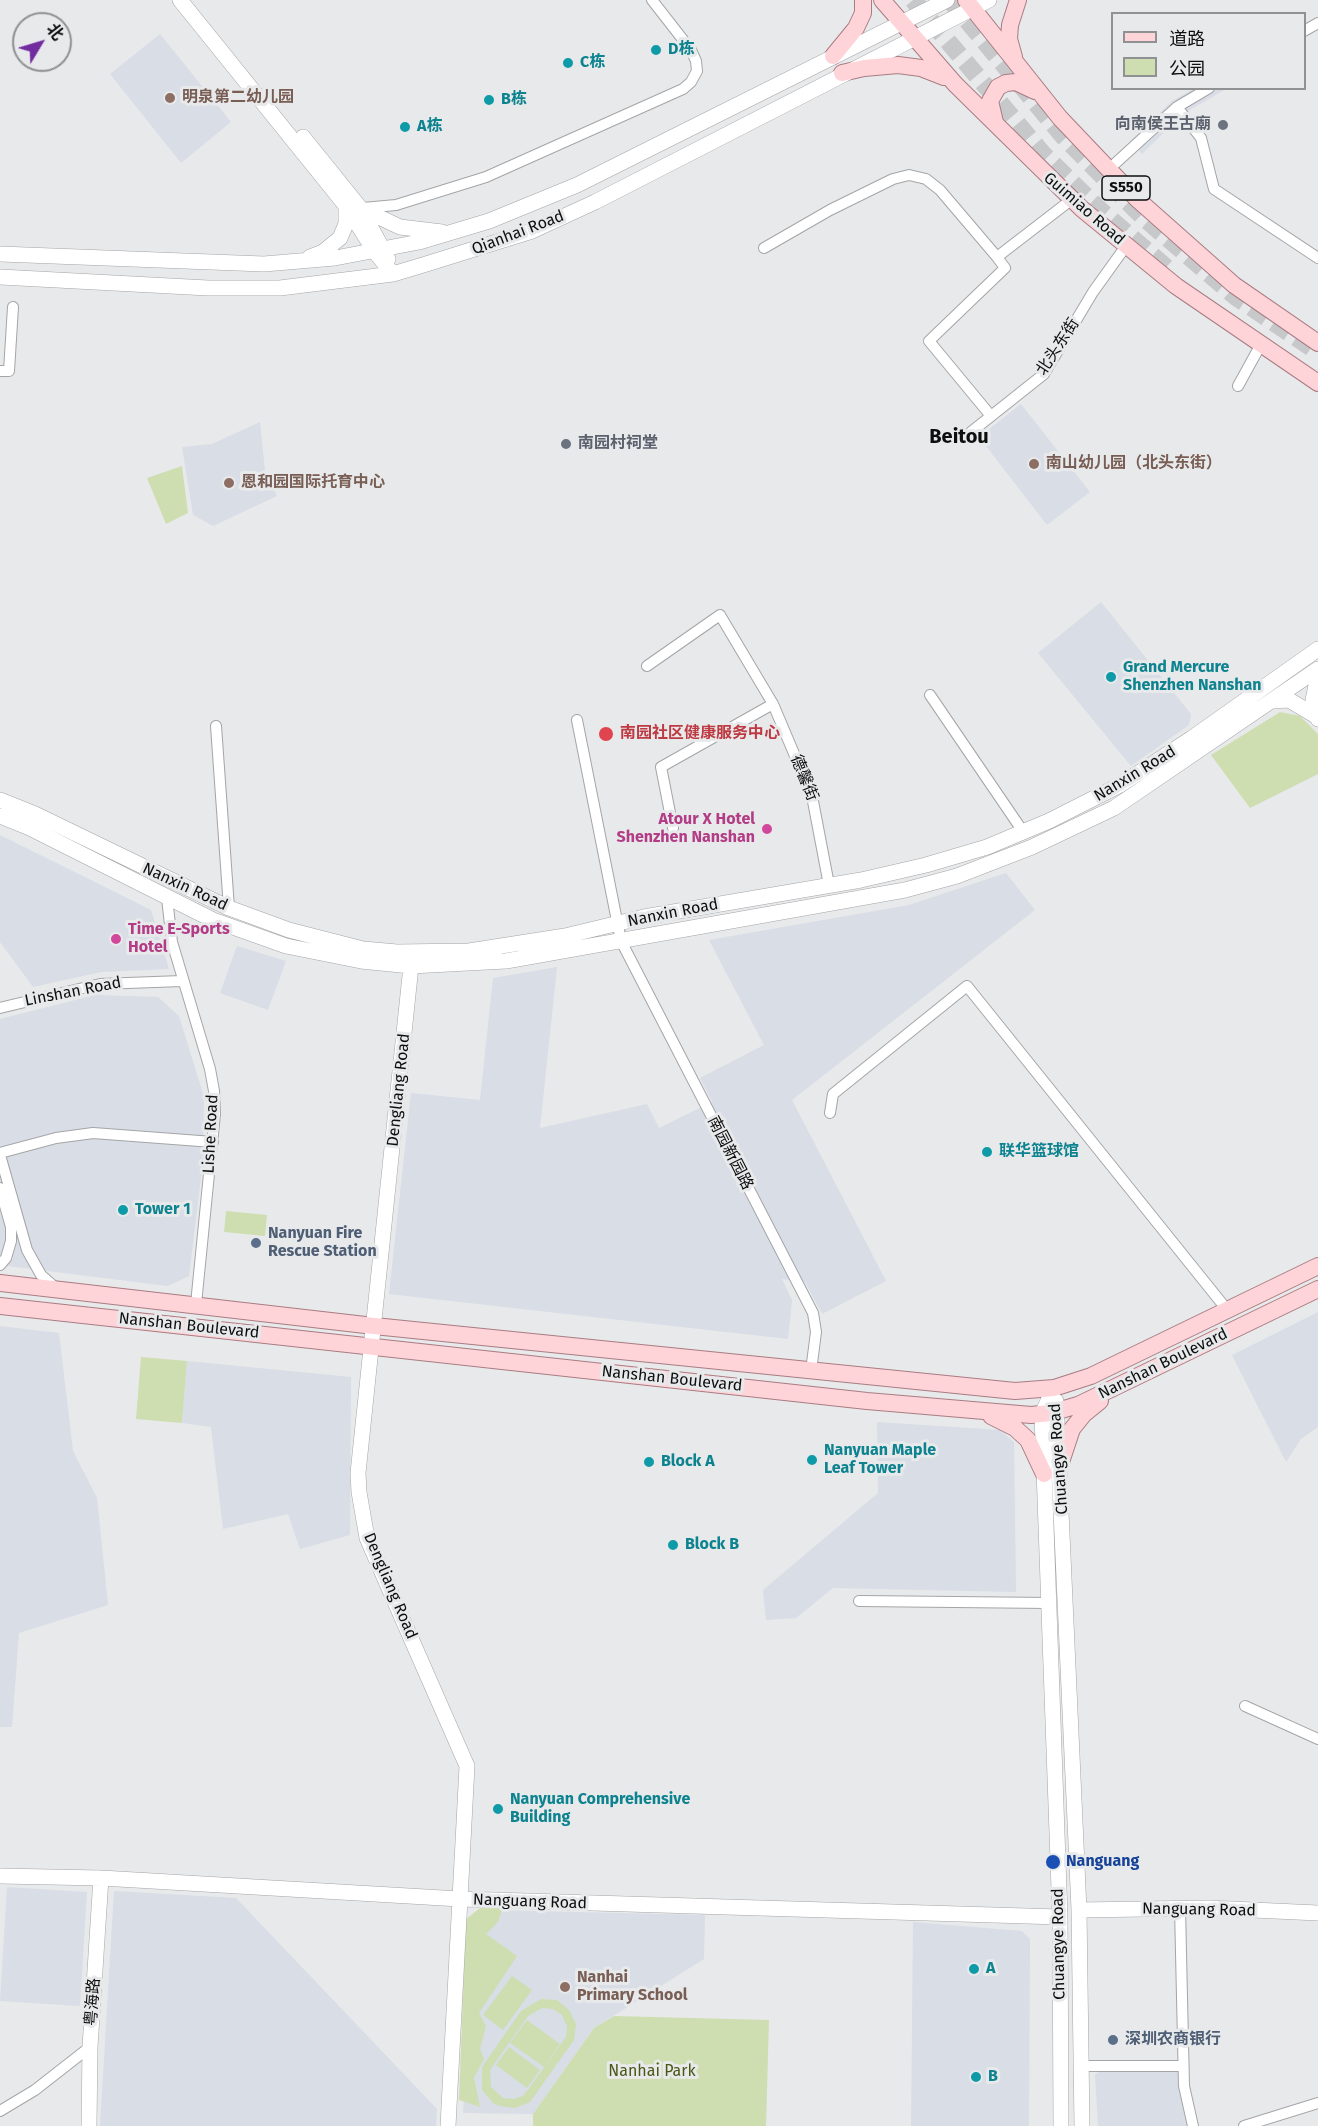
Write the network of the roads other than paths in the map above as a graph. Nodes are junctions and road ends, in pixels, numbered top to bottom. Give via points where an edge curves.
1 (180, 0) edge
2 (193, 0) edge
3 (652, 0) edge
4 (863, 0) edge
5 (882, 0) edge
6 (947, 0) edge
7 (989, 0) edge
8 (1018, 0) edge
9 (970, 4) edge
10 (900, 23) junction
11 (913, 38) junction
12 (832, 56) junction
13 (1020, 69) junction
14 (842, 73) junction
15 (955, 84) junction
16 (1206, 90) edge
17 (1041, 94) junction
18 (1177, 107) junction
19 (999, 129) junction
20 (1108, 170) junction
21 (1071, 200) junction
22 (353, 207) junction
23 (454, 233) junction
24 (1126, 246) junction
25 (764, 249) dead end
26 (380, 251) junction
27 (0, 254) edge
28 (997, 257) junction
29 (1318, 258) edge
30 (295, 262) junction
31 (393, 273) junction
32 (0, 278) edge
33 (13, 307) dead end
34 (1318, 343) edge
35 (1260, 346) junction
36 (0, 371) edge
37 (1318, 383) edge
38 (1238, 386) dead end
39 (991, 416) junction
40 (971, 432) dead end
41 (1318, 649) edge
42 (646, 666) dead end
43 (1318, 669) edge
44 (1318, 676) edge
45 (930, 695) dead end
46 (1273, 701) junction
47 (773, 704) junction
48 (1317, 717) edge
49 (577, 720) dead end
50 (216, 726) dead end
51 (0, 800) edge
52 (0, 816) edge
53 (32, 821) junction
54 (673, 828) dead end
55 (1024, 833) junction
56 (829, 885) junction
57 (167, 898) junction
58 (230, 908) junction
59 (617, 924) junction
60 (621, 941) junction
61 (411, 966) junction
62 (182, 981) junction
63 (0, 1008) edge
64 (830, 1113) dead end
65 (213, 1142) junction
66 (0, 1154) edge
67 (0, 1188) edge
68 (0, 1265) edge
69 (1318, 1266) edge
70 (0, 1283) edge
71 (57, 1289) junction
72 (1318, 1289) edge
73 (196, 1304) junction
74 (0, 1306) edge
75 (1228, 1311) junction
76 (374, 1326) junction
77 (372, 1346) junction
78 (811, 1371) junction
79 (1127, 1381) junction
80 (1054, 1388) junction
81 (979, 1411) junction
82 (1050, 1413) junction
83 (1061, 1462) junction
84 (1044, 1474) junction
85 (858, 1601) dead end
86 (1050, 1603) junction
87 (1245, 1706) dead end
88 (1318, 1739) edge
89 (0, 1876) edge
90 (102, 1878) junction
91 (460, 1899) junction
92 (1180, 1908) junction
93 (1079, 1910) junction
94 (1318, 1913) edge
95 (1060, 1917) junction
96 (90, 2047) junction
97 (1082, 2066) junction
98 (1183, 2066) junction
99 (1318, 2103) edge
100 (0, 2111) edge
101 (88, 2126) edge
102 (448, 2126) edge
103 (1061, 2126) edge
104 (1082, 2126) edge
105 (1193, 2126) edge
106 (1244, 2126) edge

1 - 22 main road
2 - 22 main road
3 - 22 street via 696,61 697,71 683,89 486,177 396,205
4 - 12 main road via 863,13 856,28
5 - 10 main road, Guimiao Road / S550
6 - 10 main road, Qianhai Road
7 - 9 main road, Qianhai Road
8 - 13 main road via 1009,39
9 - 11 main road, Qianhai Road
9 - 13 main road, S550
10 - 11 main road, Guimiao Road / S550
10 - 12 main road, Qianhai Road
11 - 14 main road, Qianhai Road
11 - 15 main road, Guimiao Road / S550
12 - 23 main road, Qianhai Road via 578,185
13 - 17 main road, S550
14 - 15 main road via 910,66 932,71
14 - 31 main road, Qianhai Road via 560,218 471,252
15 - 19 main road, Guimiao Road / S550
16 - 18 street
17 - 19 main road via 1016,82 998,87 990,100
17 - 20 main road, S550
18 - 20 street
18 - 29 street via 1201,138 1214,189
19 - 21 main road, Guimiao Road / S550
20 - 34 main road, S550 via 1226,279
21 - 24 main road, Guimiao Road / S550
21 - 28 street
22 - 23 main road via 400,227
22 - 26 main road
22 - 30 main road via 336,243
23 - 26 main road, Qianhai Road
24 - 35 main road, Guimiao Road / S550
24 - 39 street, 北头东街 via 1044,374
25 - 28 street via 831,210 909,174 926,179 940,190
26 - 30 main road, Qianhai Road
26 - 31 main road
27 - 30 main road, Qianhai Road via 213,264
28 - 39 street via 1005,268 928,341
31 - 32 main road, Qianhai Road via 313,285 246,289
33 - 36 street via 9,371
35 - 37 main road, Guimiao Road / S550
35 - 38 street
39 - 40 street, 北头东街
41 - 55 main road, Nanxin Road via 1134,776
42 - 47 street, 德馨街 via 720,615
43 - 46 main road, Nanxin Road
44 - 48 main road via 1313,700
45 - 55 street
46 - 48 main road via 1289,700
46 - 60 main road, Nanxin Road via 1114,807 998,861 905,890
47 - 54 street via 661,767
47 - 56 street, 德馨街 via 812,796
49 - 59 street, 南园新园路
50 - 58 street
51 - 53 main road, Nanxin Road
52 - 53 main road, Nanxin Road
53 - 57 main road, Nanxin Road
53 - 58 main road, Nanxin Road
55 - 56 main road, Nanxin Road via 926,865
56 - 59 main road, Nanxin Road
57 - 61 main road, Nanxin Road via 229,927 286,946 335,957
57 - 62 street, Lishe Road via 169,927
58 - 59 main road, Nanxin Road via 332,943 397,952 507,946
59 - 60 street, 南园新园路
60 - 61 main road, Nanxin Road via 506,962
60 - 78 street, 南园新园路 via 813,1313 816,1332
61 - 76 main road, Dengliang Road
62 - 63 street, Linshan Road via 100,984
62 - 65 street, Lishe Road via 210,1069 215,1114
64 - 75 street via 833,1094 967,986
65 - 66 street via 93,1133 56,1138
65 - 73 street, Lishe Road
66 - 71 street via 27,1250 41,1275
67 - 68 street via 11,1227 6,1258
69 - 75 main road, Nanshan Boulevard
70 - 71 main road, Nanshan Boulevard
71 - 73 main road, Nanshan Boulevard
72 - 79 main road, Nanshan Boulevard
73 - 76 main road, Nanshan Boulevard
74 - 77 main road, Nanshan Boulevard
75 - 80 main road, Nanshan Boulevard via 1117,1365
76 - 77 main road, Dengliang Road
76 - 78 main road, Nanshan Boulevard
77 - 81 main road, Nanshan Boulevard
77 - 91 main road, Dengliang Road via 358,1473 362,1516 367,1538 466,1760
78 - 80 main road, Nanshan Boulevard via 998,1391
79 - 82 main road, Nanshan Boulevard
79 - 83 main road via 1078,1421 1067,1439
80 - 82 main road, Chuangye Road
81 - 82 main road, Nanshan Boulevard
81 - 84 main road via 1022,1434 1034,1449
82 - 83 main road, Chuangye Road
82 - 84 main road, Chuangye Road
83 - 93 main road, Chuangye Road
84 - 86 main road, Chuangye Road
85 - 86 street
86 - 95 main road, Chuangye Road
87 - 88 street
89 - 90 main road, Nanguang Road
90 - 91 main road, Nanguang Road
90 - 96 main road, 粤海路
91 - 95 main road, Nanguang Road
91 - 102 main road, Dengliang Road
92 - 93 main road, Nanguang Road
92 - 94 main road, Nanguang Road
92 - 98 street
93 - 97 main road, Chuangye Road
95 - 103 main road, Chuangye Road
96 - 100 street via 35,2090
96 - 101 main road, 粤海路
97 - 98 street
97 - 104 main road, Chuangye Road
98 - 105 street
99 - 106 street

